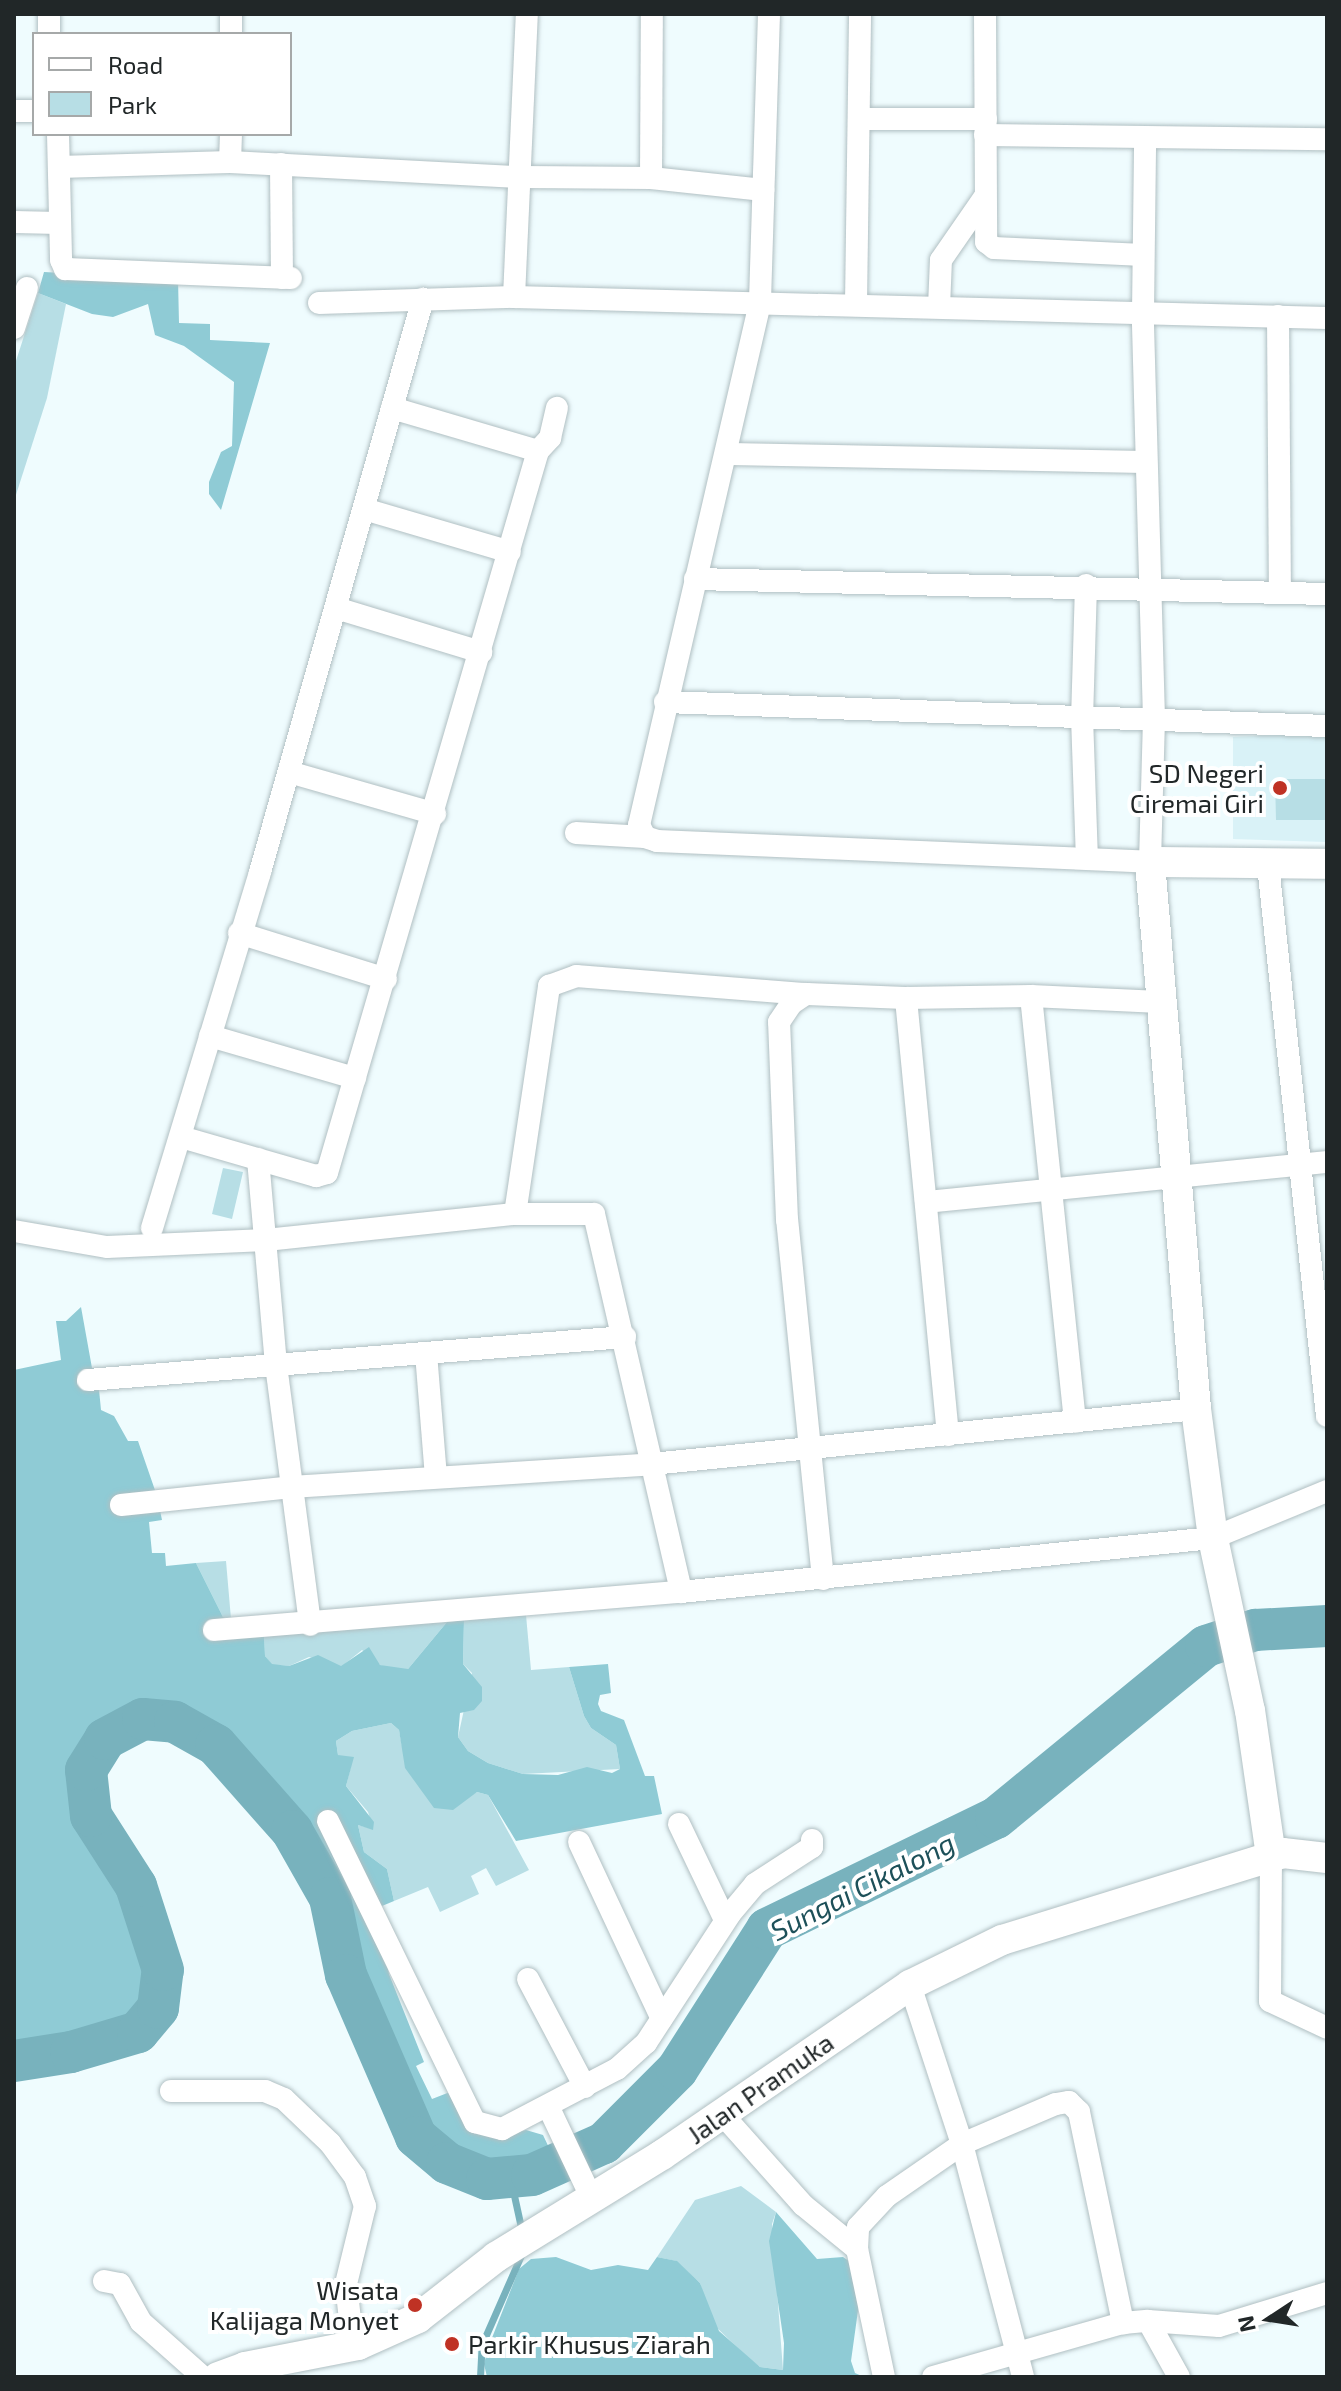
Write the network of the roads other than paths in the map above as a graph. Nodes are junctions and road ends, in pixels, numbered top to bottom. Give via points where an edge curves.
1 (527, 14) edge
2 (652, 14) edge
3 (769, 14) edge
4 (860, 14) edge
5 (985, 14) edge
6 (860, 119) junction
7 (985, 127) junction
8 (58, 136) edge
9 (231, 136) edge
10 (1327, 139) edge
11 (1145, 140) junction
12 (230, 162) junction
13 (281, 164) junction
14 (59, 167) junction
15 (519, 177) junction
16 (651, 178) junction
17 (763, 190) junction
18 (985, 197) junction
19 (14, 222) edge
20 (59, 223) junction
21 (1143, 255) junction
22 (27, 288) dead end
23 (514, 297) junction
24 (423, 299) junction
25 (319, 303) dead end
26 (760, 303) junction
27 (856, 304) junction
28 (939, 307) junction
29 (1143, 313) junction
30 (1278, 316) junction
31 (1327, 318) edge
32 (14, 328) edge
33 (392, 408) junction
34 (557, 408) dead end
35 (538, 451) junction
36 (728, 454) junction
37 (1146, 462) junction
38 (364, 509) junction
39 (510, 552) junction
40 (695, 579) junction
41 (1086, 585) junction
42 (1148, 587) junction
43 (1280, 592) junction
44 (1327, 594) edge
45 (336, 608) junction
46 (481, 652) junction
47 (665, 702) junction
48 (1082, 717) junction
49 (1154, 719) junction
50 (1327, 726) edge
51 (289, 772) junction
52 (435, 814) junction
53 (576, 833) dead end
54 (645, 837) junction
55 (1087, 857) junction
56 (1150, 862) junction
57 (1327, 864) edge
58 (1268, 865) junction
59 (239, 933) junction
60 (386, 979) junction
61 (806, 994) junction
62 (1031, 996) junction
63 (906, 998) junction
64 (1160, 1002) junction
65 (210, 1036) junction
66 (355, 1078) junction
67 (181, 1137) junction
68 (258, 1159) junction
69 (1327, 1162) edge
70 (1301, 1165) junction
71 (1179, 1180) junction
72 (1051, 1190) junction
73 (926, 1202) junction
74 (515, 1214) junction
75 (152, 1228) dead end
76 (14, 1231) edge
77 (266, 1240) junction
78 (625, 1337) junction
79 (426, 1353) junction
80 (276, 1365) junction
81 (88, 1380) dead end
82 (1196, 1409) junction
83 (1327, 1416) edge
84 (1075, 1422) junction
85 (948, 1435) junction
86 (808, 1446) junction
87 (652, 1464) junction
88 (436, 1477) junction
89 (291, 1487) junction
90 (1327, 1491) edge
91 (121, 1505) dead end
92 (1213, 1538) junction
93 (823, 1579) junction
94 (681, 1592) junction
95 (310, 1625) junction
96 (214, 1630) dead end
97 (328, 1821) dead end
98 (679, 1824) dead end
99 (812, 1840) dead end
100 (579, 1842) dead end
101 (1271, 1856) junction
102 (1327, 1858) edge
103 (725, 1920) junction
104 (528, 1979) dead end
105 (910, 1985) junction
106 (662, 2019) junction
107 (1327, 2028) edge
108 (585, 2087) junction
109 (171, 2091) dead end
110 (548, 2106) junction
111 (722, 2114) junction
112 (962, 2144) junction
113 (589, 2192) junction
114 (857, 2249) junction
115 (104, 2281) dead end
116 (1327, 2293) edge
117 (1148, 2321) junction
118 (1123, 2323) junction
119 (353, 2346) junction
120 (1016, 2353) junction
121 (203, 2377) edge
122 (218, 2377) edge
123 (884, 2377) edge
124 (933, 2377) edge
125 (1023, 2377) edge
126 (1179, 2377) edge

1 - 15 street
2 - 16 street
3 - 17 street
4 - 6 street
5 - 7 street
6 - 7 street
6 - 27 street
7 - 11 street
7 - 18 street
8 - 14 street
9 - 12 street
10 - 11 street
11 - 21 street
12 - 13 street
12 - 14 street
13 - 15 street
13 - 20 street via 286,278 65,269
14 - 20 street
15 - 16 street
15 - 23 street
16 - 17 street
17 - 26 street
18 - 21 street via 986,242 994,248
18 - 28 street via 941,260
19 - 20 street
21 - 29 street
22 - 32 street
23 - 24 street
23 - 26 street
24 - 25 street
24 - 33 street
26 - 27 street
26 - 36 street
27 - 28 street
28 - 29 street
29 - 30 street
29 - 37 street
30 - 31 street
30 - 43 street
33 - 35 street
33 - 38 street
34 - 35 street via 550,438
35 - 39 street
36 - 37 street
36 - 40 street
37 - 42 street
38 - 39 street
38 - 45 street
39 - 46 street
40 - 41 street
40 - 47 street
41 - 42 street
41 - 48 street
42 - 43 street
42 - 49 street
43 - 44 street
45 - 46 street
45 - 51 street
46 - 52 street
47 - 48 street
47 - 54 street via 639,825
48 - 49 street
48 - 55 street
49 - 50 street
49 - 56 street
51 - 52 street
51 - 59 street
52 - 60 street
53 - 54 street
54 - 55 street
55 - 56 street
56 - 58 street
56 - 64 street
57 - 58 street
58 - 70 street
59 - 60 street
59 - 65 street
60 - 66 street
61 - 63 street
61 - 74 street via 576,976 549,986
61 - 86 street via 779,1022 787,1220
62 - 63 street
62 - 64 street
62 - 72 street
63 - 73 street
64 - 71 street
65 - 66 street
65 - 67 street
66 - 68 street via 327,1173 316,1176
67 - 68 street
67 - 75 street
68 - 77 street
69 - 70 street
70 - 71 street
70 - 83 street
71 - 72 street
71 - 82 street
72 - 73 street
72 - 84 street
73 - 85 street
74 - 77 street
74 - 78 street via 594,1214
76 - 77 street via 107,1247
77 - 80 street
78 - 79 street
78 - 87 street
79 - 80 street
79 - 88 street
80 - 81 street
80 - 89 street
82 - 84 street
82 - 92 street
84 - 85 street
85 - 86 street
86 - 87 street
86 - 93 street
87 - 88 street
87 - 94 street
88 - 89 street
89 - 91 street
89 - 95 street
90 - 92 street
92 - 93 street
92 - 101 street via 1250,1711
93 - 94 street
94 - 95 street
95 - 96 street
97 - 110 street via 475,2122 502,2129
98 - 103 street
99 - 103 street via 812,1847 755,1884
100 - 106 street
101 - 102 street, Jalan Pramuka via 1294,1852
101 - 105 street, Jalan Pramuka via 1002,1940
101 - 107 street via 1270,2001
103 - 106 street
104 - 108 street
105 - 111 street, Jalan Pramuka
105 - 112 street
106 - 108 street via 646,2043
108 - 110 street
109 - 119 street via 265,2091 284,2099 330,2143 355,2177 365,2206 346,2284
110 - 113 street
111 - 113 street, Jalan Pramuka
111 - 114 street via 803,2205
112 - 114 street via 887,2196 858,2227
112 - 118 street via 1056,2104 1076,2105
112 - 120 street
113 - 119 street, Jalan Pramuka via 418,2318
114 - 123 street
115 - 121 street via 120,2284 141,2322
116 - 117 street via 1219,2326
117 - 118 street
117 - 126 street
118 - 120 street
119 - 122 street, Jalan Pramuka
120 - 124 street
120 - 125 street

